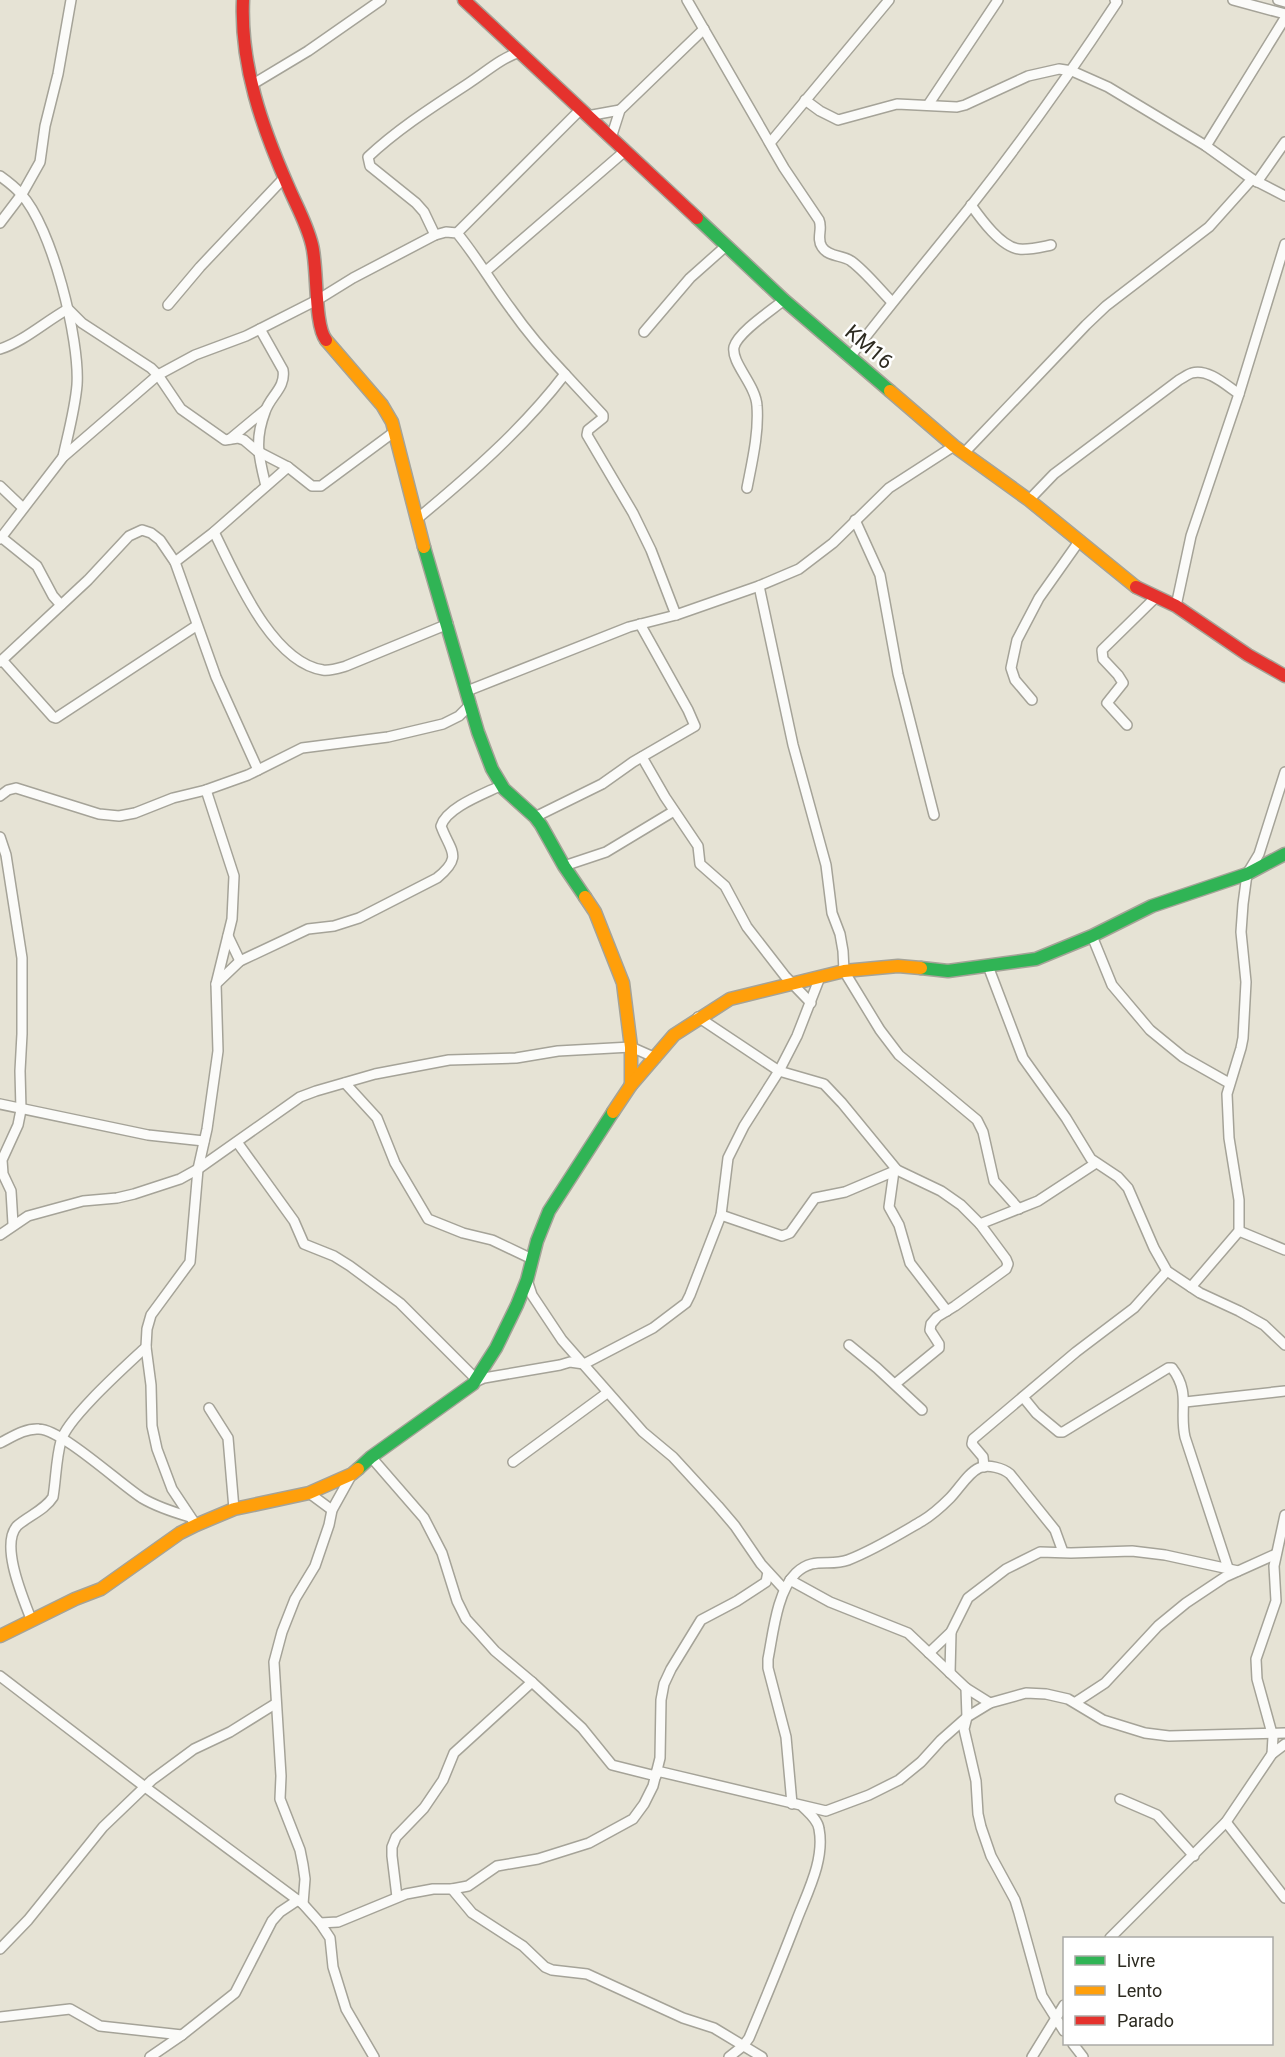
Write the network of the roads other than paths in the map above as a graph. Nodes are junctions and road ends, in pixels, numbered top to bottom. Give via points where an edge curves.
1 (71, 0) edge
2 (243, 0) edge
3 (381, 0) edge
4 (464, 0) edge
5 (687, 0) edge
6 (888, 0) edge
7 (998, 0) edge
8 (1114, 0) edge
9 (1233, 0) edge
10 (1278, 0) edge
11 (1285, 2) edge
12 (1285, 16) edge
13 (704, 29) junction
14 (520, 52) junction
15 (1072, 71) junction
16 (252, 84) junction
17 (805, 100) junction
18 (928, 105) junction
19 (620, 110) junction
20 (584, 112) junction
21 (611, 138) junction
22 (1285, 142) edge
23 (770, 143) junction
24 (1206, 146) junction
25 (626, 151) junction
26 (0, 176) edge
27 (284, 178) junction
28 (1255, 180) junction
29 (21, 194) junction
30 (1285, 196) edge
31 (971, 206) junction
32 (0, 223) edge
33 (457, 233) junction
34 (435, 235) junction
35 (1285, 244) edge
36 (1051, 245) dead end
37 (726, 246) junction
38 (486, 271) junction
39 (319, 299) junction
40 (784, 300) junction
41 (892, 302) junction
42 (168, 305) dead end
43 (68, 309) junction
44 (260, 329) junction
45 (644, 332) dead end
46 (0, 350) edge
47 (850, 357) junction
48 (565, 374) junction
49 (158, 375) junction
50 (1239, 393) junction
51 (265, 410) junction
52 (394, 432) junction
53 (229, 440) junction
54 (959, 450) junction
55 (257, 451) junction
56 (63, 457) junction
57 (288, 467) junction
58 (0, 486) edge
59 (266, 486) junction
60 (747, 488) dead end
61 (1029, 500) junction
62 (23, 508) junction
63 (417, 519) junction
64 (855, 520) junction
65 (214, 532) junction
66 (1, 538) edge
67 (1080, 540) junction
68 (175, 562) junction
69 (759, 586) junction
70 (1155, 597) junction
71 (61, 605) junction
72 (1176, 606) junction
73 (676, 615) junction
74 (448, 624) junction
75 (640, 624) junction
76 (196, 626) junction
77 (1, 661) edge
78 (1285, 676) edge
79 (469, 698) junction
80 (1032, 700) dead end
81 (1127, 725) dead end
82 (642, 757) junction
83 (258, 770) junction
84 (1285, 772) edge
85 (502, 785) junction
86 (206, 790) junction
87 (0, 796) edge
88 (674, 811) junction
89 (934, 814) dead end
90 (535, 817) junction
91 (0, 837) edge
92 (1285, 854) edge
93 (564, 866) junction
94 (1247, 874) junction
95 (228, 936) junction
96 (1092, 936) junction
97 (240, 961) junction
98 (988, 966) junction
99 (844, 971) junction
100 (820, 977) junction
101 (216, 984) junction
102 (795, 985) junction
103 (811, 1004) junction
104 (698, 1017) junction
105 (631, 1047) junction
106 (656, 1058) junction
107 (779, 1071) junction
108 (345, 1083) junction
109 (1229, 1083) junction
110 (631, 1086) junction
111 (0, 1104) edge
112 (21, 1110) junction
113 (204, 1141) junction
114 (237, 1142) junction
115 (1096, 1163) junction
116 (198, 1169) junction
117 (896, 1171) junction
118 (1019, 1209) junction
119 (721, 1215) junction
120 (13, 1224) junction
121 (980, 1224) junction
122 (1239, 1231) junction
123 (0, 1235) edge
124 (1285, 1250) edge
125 (532, 1260) junction
126 (1167, 1271) junction
127 (527, 1280) junction
128 (1191, 1287) junction
129 (947, 1311) junction
130 (1285, 1345) edge
131 (849, 1346) dead end
132 (146, 1347) junction
133 (584, 1364) junction
134 (474, 1381) junction
135 (895, 1384) junction
136 (1285, 1391) edge
137 (607, 1393) junction
138 (1023, 1397) junction
139 (1185, 1402) junction
140 (209, 1408) dead end
141 (922, 1410) dead end
142 (61, 1438) junction
143 (0, 1443) edge
144 (371, 1456) junction
145 (513, 1462) dead end
146 (984, 1467) junction
147 (352, 1473) junction
148 (309, 1493) junction
149 (234, 1509) junction
150 (332, 1510) junction
151 (193, 1521) junction
152 (1285, 1521) edge
153 (1280, 1548) edge
154 (1063, 1552) junction
155 (1233, 1570) junction
156 (767, 1577) junction
157 (790, 1580) junction
158 (784, 1589) junction
159 (1281, 1599) edge
160 (32, 1619) junction
161 (951, 1632) junction
162 (0, 1636) edge
163 (929, 1653) junction
164 (950, 1673) junction
165 (0, 1676) edge
166 (532, 1682) junction
167 (966, 1689) junction
168 (1076, 1702) junction
169 (990, 1703) junction
170 (276, 1704) junction
171 (967, 1718) junction
172 (960, 1727) junction
173 (1272, 1733) junction
174 (1285, 1734) edge
175 (1285, 1744) edge
176 (1272, 1754) junction
177 (668, 1773) junction
178 (656, 1776) junction
179 (653, 1786) junction
180 (145, 1787) junction
181 (1120, 1799) dead end
182 (792, 1804) junction
183 (803, 1807) junction
184 (826, 1811) junction
185 (1226, 1822) junction
186 (818, 1823) junction
187 (1194, 1856) junction
188 (452, 1889) junction
189 (397, 1897) junction
190 (1285, 1898) edge
191 (300, 1902) junction
192 (338, 1922) junction
193 (320, 1923) junction
194 (1111, 1937) edge
195 (330, 1938) junction
196 (0, 1949) edge
197 (1063, 2008) edge
198 (0, 2017) edge
199 (1056, 2019) junction
200 (1063, 2028) edge
201 (182, 2035) junction
202 (743, 2046) junction
203 (150, 2057) edge
204 (374, 2057) edge
205 (729, 2057) edge
206 (762, 2057) edge
207 (1032, 2057) edge

1 - 29 street via 40,162
2 - 16 street via 242,43
3 - 16 street
4 - 14 street, KM16
5 - 13 street
6 - 17 street
7 - 18 street
8 - 15 street via 1117,2
9 - 12 street
10 - 11 street
12 - 24 street
13 - 19 street
13 - 23 street
14 - 20 street, KM16
14 - 34 street via 505,57 423,113 368,157 370,166 424,212
15 - 18 street via 1059,69 1028,76 957,107
15 - 24 street via 1108,87
15 - 31 street
16 - 27 street
17 - 18 street via 838,120 897,104
17 - 23 street
19 - 20 street
19 - 21 street
20 - 21 street, KM16
20 - 33 street
21 - 25 street, KM16
22 - 28 street
23 - 41 street via 819,220 821,247 852,261
24 - 28 street
25 - 37 street, KM16
25 - 38 street
26 - 29 street
27 - 39 street via 312,245
27 - 42 street
28 - 30 street
28 - 54 street via 1209,227 1106,306
29 - 32 street
29 - 43 street via 42,230
31 - 36 street via 990,230 1016,249
31 - 41 street
33 - 34 street
33 - 38 street
34 - 39 street
35 - 50 street
37 - 40 street, KM16
37 - 45 street via 690,278
38 - 48 street via 531,336
39 - 44 street
39 - 52 street via 323,336 389,414
40 - 47 street, KM16
40 - 60 street via 740,336 735,345 734,355 754,391 757,406
41 - 47 street
43 - 46 street
43 - 49 street via 82,323
43 - 56 street via 77,383
44 - 49 street via 195,355
44 - 51 street via 284,377
47 - 54 street, KM16
48 - 63 street via 471,474
48 - 73 street via 603,414 587,435 633,513
49 - 53 street via 181,409
49 - 56 street
50 - 61 street via 1211,375 1192,373 1054,474
50 - 72 street via 1191,536
51 - 53 street
51 - 55 street
52 - 57 street via 321,486 312,486
52 - 63 street
53 - 55 street via 244,440
54 - 61 street, KM16
54 - 64 street via 889,488
55 - 57 street
55 - 59 street
56 - 62 street
57 - 59 street
58 - 62 street
59 - 65 street
61 - 67 street, KM16
62 - 66 street
63 - 74 street
64 - 69 street via 799,569
64 - 89 street via 880,575 898,674
65 - 68 street
65 - 74 street via 264,626 313,668 346,666
66 - 71 street via 37,566
67 - 70 street, KM16 via 1122,577
67 - 80 street via 1039,598 1017,640 1011,668 1015,680
68 - 71 street via 151,533 135,532
68 - 76 street
69 - 73 street
69 - 99 street via 793,745 826,865
70 - 72 street, KM16
70 - 81 street via 1102,650 1103,659 1123,683 1107,703
71 - 77 street
72 - 78 street, KM16
73 - 75 street
74 - 79 street
75 - 79 street
75 - 82 street via 694,726
76 - 77 street via 56,718
76 - 83 street
79 - 83 street via 459,716 443,724 388,737 302,748
79 - 85 street via 484,749
82 - 88 street
82 - 90 street via 602,784
83 - 86 street
84 - 94 street via 1259,854
85 - 90 street
85 - 97 street via 452,811 443,820 441,826 453,858 437,878 359,918 308,929
86 - 87 street via 119,816 91,812 16,788
86 - 95 street via 234,876
88 - 93 street via 606,852
88 - 102 street via 698,846 700,864 725,886 747,927
90 - 93 street
91 - 112 street via 22,958
92 - 94 street
93 - 105 street via 595,912 623,983
94 - 96 street via 1152,906
94 - 109 street via 1241,918 1246,982 1243,1038
95 - 97 street
95 - 101 street
96 - 98 street via 1036,959
96 - 109 street via 1112,985 1150,1030 1183,1057
97 - 101 street
98 - 99 street via 948,971 898,966
98 - 115 street via 1023,1058
99 - 100 street
99 - 118 street via 899,1054 977,1120 994,1181
100 - 102 street
100 - 103 street
101 - 113 street via 218,1051
102 - 103 street
102 - 104 street via 730,999
103 - 107 street
104 - 106 street via 674,1035
104 - 107 street
105 - 106 street
105 - 108 street via 434,1062
105 - 110 street
106 - 110 street
107 - 117 street via 824,1084
107 - 119 street via 728,1158
108 - 114 street via 300,1097
108 - 125 street via 377,1118 395,1163 428,1220 492,1240
109 - 122 street via 1229,1137 1239,1200
110 - 125 street via 549,1211
111 - 112 street
112 - 113 street via 148,1135
112 - 120 street via 2,1160 11,1191
113 - 116 street
114 - 116 street
114 - 134 street via 294,1221 304,1244 334,1256 400,1303
115 - 118 street
115 - 126 street via 1128,1188
116 - 120 street via 153,1189 64,1205
116 - 132 street via 190,1262 151,1315
117 - 119 street via 845,1192 815,1198 786,1236
117 - 121 street via 941,1191
117 - 129 street via 889,1207 899,1225 910,1263
118 - 121 street
119 - 133 street via 686,1303 653,1328
120 - 123 street
121 - 129 street via 1008,1264
122 - 124 street
122 - 128 street
125 - 127 street
126 - 128 street
126 - 138 street via 1134,1308
127 - 133 street via 544,1314
127 - 134 street via 496,1348
128 - 130 street via 1264,1324
129 - 135 street via 931,1324 939,1348
131 - 135 street
132 - 142 street via 88,1404
132 - 151 street via 157,1449 172,1489
133 - 134 street via 570,1362
133 - 137 street
134 - 144 street
135 - 141 street
136 - 139 street
137 - 145 street
137 - 156 street via 718,1506
138 - 139 street via 1059,1432 1168,1368 1175,1372
138 - 146 street via 972,1439 983,1457
139 - 155 street via 1185,1437
140 - 149 street via 228,1438
142 - 143 street via 37,1429
142 - 151 street via 141,1497
142 - 160 street via 53,1497 15,1527 9,1540 12,1567
144 - 147 street
144 - 166 street via 434,1534 456,1601 466,1619 495,1651
146 - 154 street via 1006,1471 1018,1482 1055,1530
146 - 157 street via 924,1519 895,1537 844,1562 807,1565
147 - 148 street
147 - 150 street
148 - 149 street
148 - 150 street
149 - 151 street
150 - 170 street via 315,1566 295,1599 282,1632 274,1662
151 - 160 street via 101,1589
152 - 153 street
153 - 155 street
153 - 159 street via 1274,1574
154 - 155 street via 1132,1551
154 - 161 street via 1040,1552 1006,1569 968,1598
155 - 168 street via 1168,1616 1106,1683
156 - 158 street
156 - 178 street via 737,1601 701,1620 671,1669 661,1700
157 - 158 street
157 - 163 street via 830,1602 908,1633
158 - 182 street via 768,1668 786,1737
159 - 173 street via 1256,1659 1257,1679
160 - 162 street
161 - 163 street
161 - 164 street
163 - 164 street
164 - 167 street
165 - 180 street
166 - 178 street via 582,1728 612,1765
166 - 189 street via 454,1753 443,1780 424,1808 396,1837 392,1856
167 - 169 street
167 - 171 street
168 - 169 street via 1026,1693
168 - 173 street via 1103,1720 1145,1733
169 - 171 street
170 - 180 street via 185,1755
170 - 191 street via 280,1799 302,1858 305,1879
171 - 172 street
172 - 184 street via 899,1780
172 - 199 street via 976,1781 983,1835 1015,1900 1040,1989
173 - 174 street
173 - 176 street
175 - 176 street
176 - 185 street
177 - 178 street via 657,1771
177 - 179 street
177 - 182 street
178 - 179 street
179 - 188 street via 638,1814 618,1829 538,1859 497,1866 468,1886
180 - 191 street
180 - 196 street via 103,1827
181 - 187 street via 1157,1815
182 - 183 street
183 - 184 street
183 - 186 street
184 - 186 street
185 - 187 street
185 - 190 street
186 - 202 street via 821,1840 817,1865 772,1984
187 - 194 street
188 - 189 street
188 - 202 street via 472,1913 523,1946 545,1967 587,1974 714,2028
189 - 192 street
191 - 193 street
191 - 201 street via 272,1921 235,1993
192 - 193 street
192 - 195 street
193 - 195 street
195 - 204 street via 333,1967 346,2009
197 - 199 street
198 - 201 street via 70,2010 100,2026
199 - 200 street
199 - 207 street
201 - 203 street
202 - 205 street
202 - 206 street

